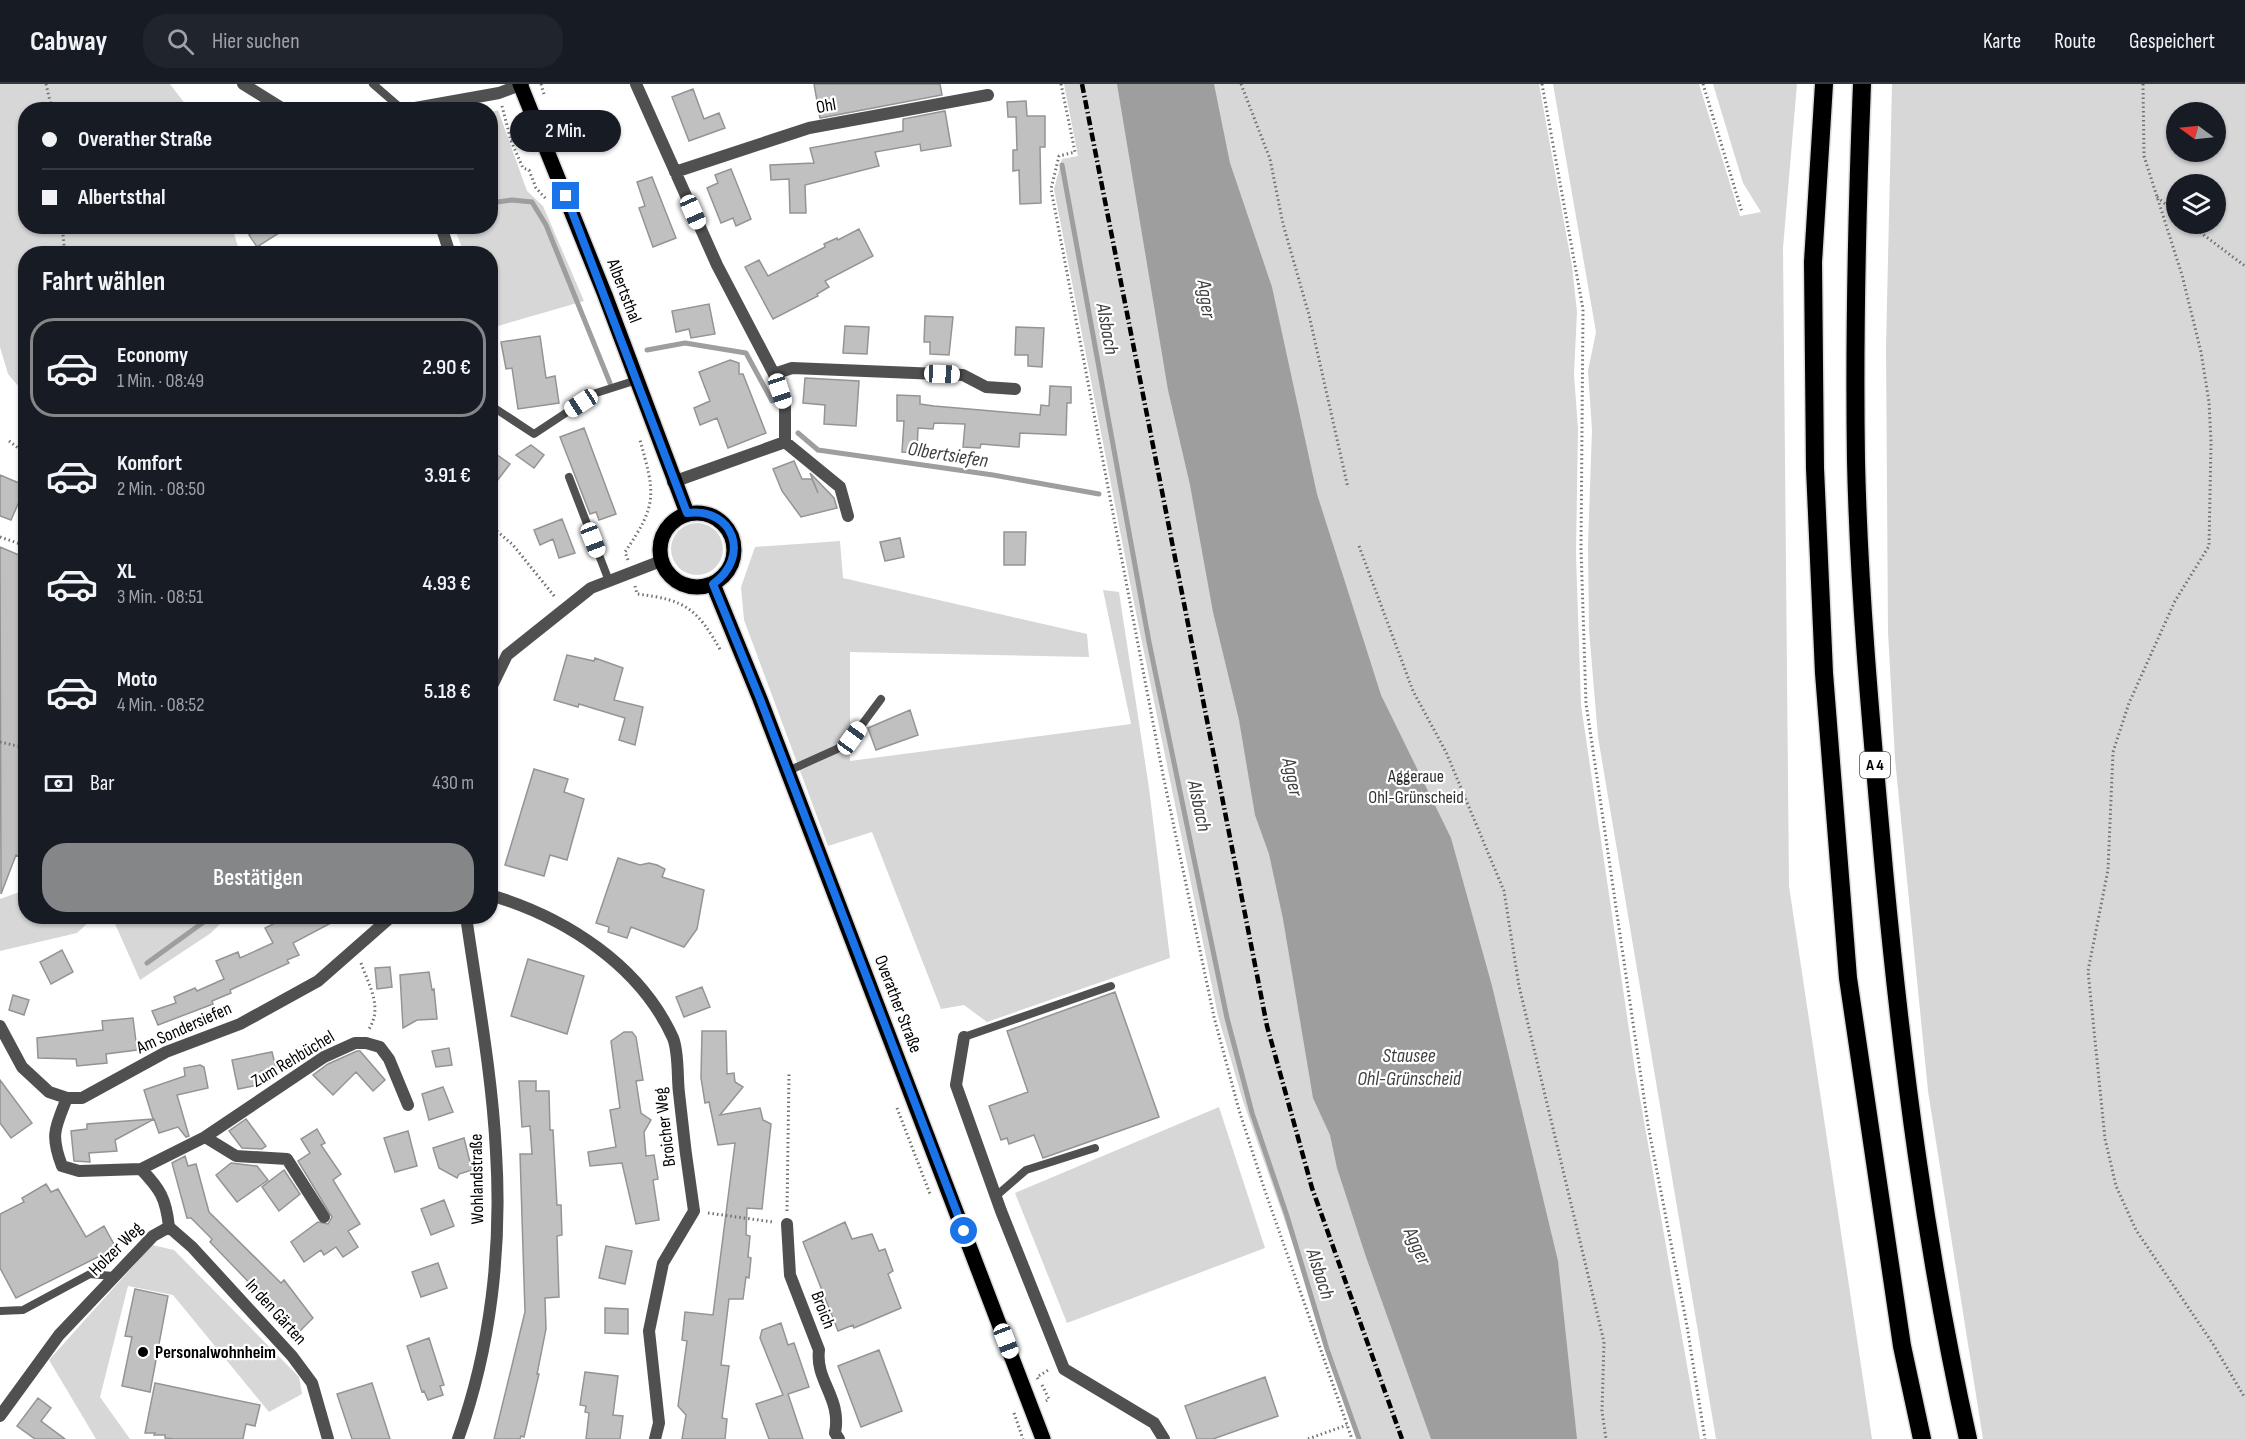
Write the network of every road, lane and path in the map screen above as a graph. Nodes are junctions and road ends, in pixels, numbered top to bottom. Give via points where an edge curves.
1 (46, 84) edge
2 (243, 84) edge
3 (373, 84) edge
4 (521, 84) edge
5 (636, 84) edge
6 (1061, 84) edge
7 (1241, 84) edge
8 (1542, 84) edge
9 (1704, 84) edge
10 (1824, 84) edge
11 (1862, 84) edge
12 (2143, 84) edge
13 (499, 93) junction
14 (988, 95) dead end
15 (50, 102) edge
16 (272, 102) edge
17 (394, 102) edge
18 (449, 102) edge
19 (675, 172) junction
20 (2156, 196) junction
21 (551, 204) dead end
22 (2166, 204) edge
23 (1742, 212) dead end
24 (2202, 234) edge
25 (2245, 266) edge
26 (774, 374) junction
27 (637, 380) junction
28 (1015, 390) dead end
29 (498, 410) edge
30 (637, 429) dead end
31 (9, 441) dead end
32 (785, 442) junction
33 (18, 448) edge
34 (568, 477) dead end
35 (673, 482) junction
36 (1348, 488) dead end
37 (687, 513) junction
38 (848, 516) dead end
39 (498, 532) edge
40 (0, 537) edge
41 (18, 543) edge
42 (1359, 546) dead end
43 (661, 561) junction
44 (632, 572) junction
45 (609, 581) junction
46 (713, 584) junction
47 (565, 610) junction
48 (725, 658) dead end
49 (498, 674) edge
50 (881, 699) dead end
51 (0, 742) edge
52 (18, 746) edge
53 (788, 771) junction
54 (498, 897) edge
55 (383, 924) edge
56 (467, 924) edge
57 (356, 948) junction
58 (1111, 986) dead end
59 (0, 1026) edge
60 (964, 1037) joint
61 (366, 1042) junction
62 (789, 1073) dead end
63 (67, 1098) junction
64 (894, 1098) dead end
65 (408, 1105) dead end
66 (205, 1137) junction
67 (1095, 1148) dead end
68 (141, 1169) junction
69 (930, 1196) dead end
70 (996, 1196) junction
71 (694, 1212) junction
72 (324, 1217) dead end
73 (787, 1224) junction
74 (169, 1227) junction
75 (113, 1276) junction
76 (0, 1311) edge
77 (2245, 1398) edge
78 (1011, 1406) dead end
79 (0, 1416) edge
80 (1347, 1425) junction
81 (328, 1439) edge
82 (459, 1439) edge
83 (656, 1439) edge
84 (839, 1439) edge
85 (1023, 1439) edge
86 (1043, 1439) edge
87 (1164, 1439) edge
88 (1308, 1439) edge
89 (1352, 1439) edge
90 (1606, 1439) edge
91 (1705, 1439) edge
92 (1922, 1439) edge
93 (1968, 1439) edge

1 - 15 path
2 - 16 street
3 - 17 lane
4 - 13 street
4 - 27 main road, Albertsthal
5 - 19 street
6 - 80 path via 1075,152 1059,156 1051,189 1163,775 1214,1017 1262,1181
7 - 36 path via 1270,159
8 - 91 path via 1583,309 1581,549 1586,703 1648,1125
9 - 23 path
10 - 92 highway via 1812,262 1815,468 1824,673 1848,978 1902,1346
11 - 93 highway, A 4 via 1855,263 1856,451 1866,671 1896,1001 1918,1176 1950,1362
12 - 20 path via 2144,156
13 - 18 street
13 - 21 path via 507,129 523,168 529,170 536,188
14 - 19 street, Ohl via 809,128
19 - 26 street via 717,265
20 - 22 path
20 - 77 path via 2182,275 2203,362 2211,441 2209,546 2175,602 2129,703 2113,752 2108,870 2088,972 2105,1139 2116,1186 2136,1230
24 - 25 path
26 - 28 street via 792,368 963,375 986,387
26 - 32 street via 785,407
27 - 29 lane via 596,393 534,434
27 - 35 main road, Albertsthal
30 - 44 path via 653,489 648,514 626,552
31 - 33 path
32 - 35 street
32 - 38 street via 840,487
34 - 45 lane
35 - 37 main road, Albertsthal
37 - 43 main road via 673,520 664,532
37 - 46 main road via 709,514 719,519 732,536 734,558 729,569
39 - 47 path
40 - 41 path
42 - 90 path via 1413,691 1446,752 1504,891 1519,986 1604,1342 1602,1411
43 - 44 street
43 - 46 main road via 682,584
44 - 45 street
44 - 48 path via 637,594 682,603 699,616
45 - 47 street via 591,588
46 - 53 main road, Overather Straße
47 - 49 street via 507,655
50 - 53 lane via 845,744
51 - 52 path
53 - 86 main road, Overather Straße
54 - 71 street, Broicher Weg via 521,904 582,936 614,960 646,995 674,1040
55 - 57 street, Am Sondersiefen
56 - 82 street, Wohlandstraße via 496,1153 496,1252 487,1329
57 - 61 path via 377,1008
57 - 63 street, Am Sondersiefen via 318,981 240,1024 166,1052 82,1098
58 - 60 lane
59 - 63 street via 22,1067 49,1092
60 - 70 street via 956,1085
61 - 65 street via 380,1047 389,1059
61 - 66 street, Zum Rehbüchel via 324,1057
62 - 73 path
63 - 68 street via 54,1131 62,1166 79,1172
64 - 69 path
66 - 68 street, Zum Rehbüchel
66 - 72 street via 236,1156 287,1159
67 - 70 lane via 1026,1170
68 - 74 street, Holzer Weg via 159,1188
70 - 87 street via 1064,1369 1154,1423
71 - 73 path
71 - 83 street via 663,1263 649,1331 659,1423
73 - 84 street, Broich via 790,1275 819,1350 818,1362 838,1416 835,1433
74 - 75 street, Holzer Weg via 153,1236
74 - 81 street, In den Gärten via 292,1356 312,1383
75 - 76 lane via 90,1274 23,1310
75 - 79 street, Holzer Weg via 59,1335
78 - 85 path
80 - 88 path
80 - 89 path

